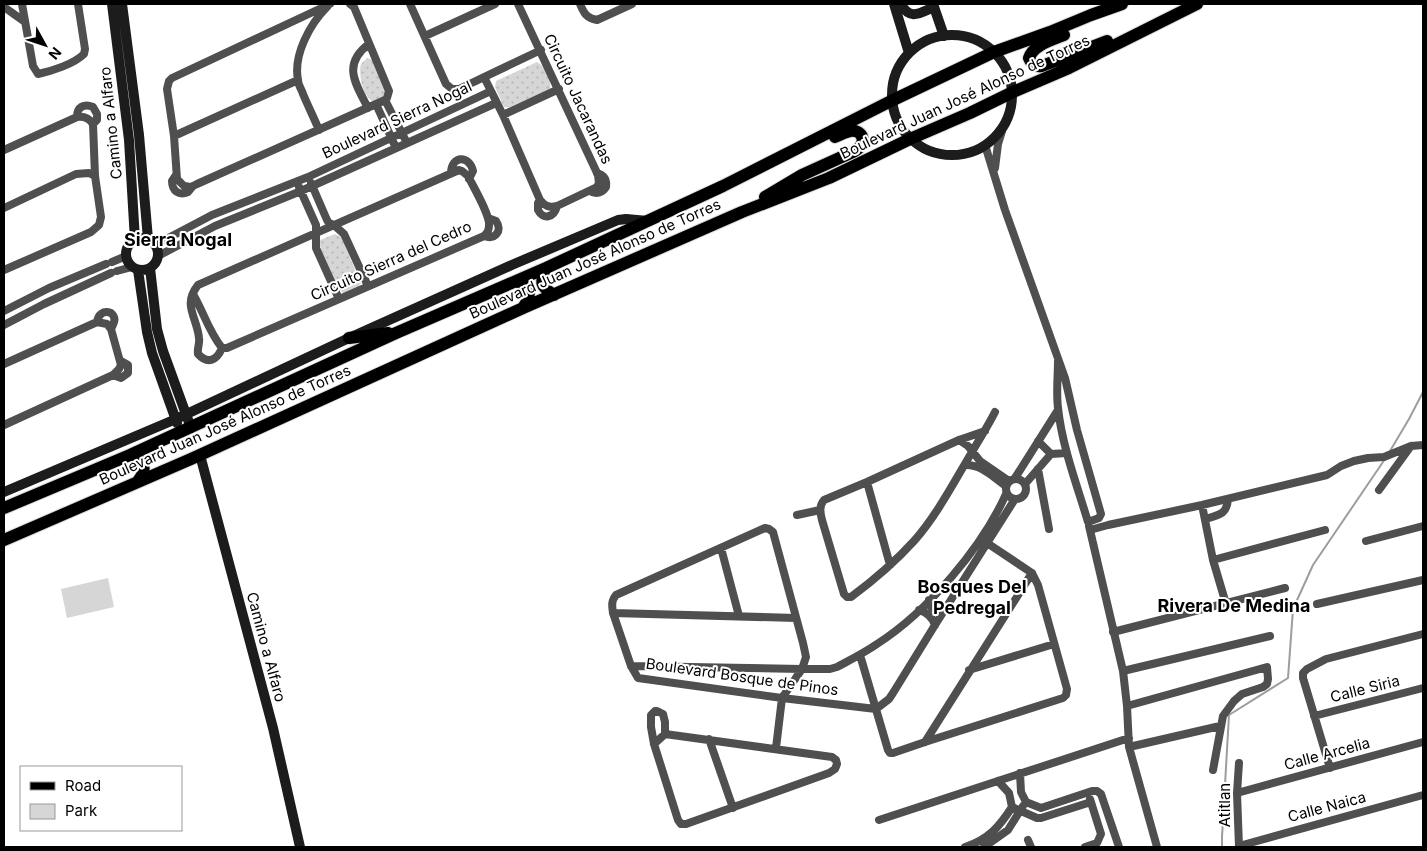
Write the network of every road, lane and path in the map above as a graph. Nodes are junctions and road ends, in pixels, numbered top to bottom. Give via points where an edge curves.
1 (22, 4) edge
2 (78, 4) edge
3 (112, 4) edge
4 (122, 4) edge
5 (330, 4) edge
6 (410, 4) edge
7 (495, 4) edge
8 (518, 4) edge
9 (580, 4) edge
10 (632, 4) edge
11 (894, 4) edge
12 (901, 4) edge
13 (1122, 4) edge
14 (1132, 4) edge
15 (1197, 4) edge
16 (353, 5) edge
17 (933, 5) edge
18 (4, 7) edge
19 (25, 22) junction
20 (1160, 23) junction
21 (425, 36) junction
22 (944, 36) junction
23 (369, 44) junction
24 (541, 50) junction
25 (994, 52) junction
26 (909, 53) junction
27 (484, 77) junction
28 (298, 80) junction
29 (559, 90) junction
30 (491, 91) junction
31 (1013, 92) junction
32 (385, 100) junction
33 (891, 101) junction
34 (496, 103) junction
35 (376, 104) junction
36 (464, 104) junction
37 (368, 108) junction
38 (448, 112) junction
39 (503, 115) junction
40 (469, 116) junction
41 (77, 117) junction
42 (452, 123) junction
43 (93, 124) junction
44 (319, 130) junction
45 (1002, 131) junction
46 (402, 133) junction
47 (174, 136) junction
48 (392, 138) junction
49 (910, 139) junction
50 (407, 143) junction
51 (985, 145) junction
52 (396, 148) junction
53 (4, 150) edge
54 (772, 161) junction
55 (95, 176) junction
56 (308, 177) junction
57 (996, 178) junction
58 (297, 181) junction
59 (312, 186) junction
60 (301, 191) junction
61 (4, 208) edge
62 (742, 212) junction
63 (648, 221) junction
64 (334, 225) junction
65 (316, 233) junction
66 (135, 240) junction
67 (152, 242) junction
68 (126, 256) junction
69 (158, 256) junction
70 (135, 268) junction
71 (150, 268) junction
72 (546, 268) junction
73 (4, 270) edge
74 (518, 281) junction
75 (368, 286) junction
76 (193, 294) junction
77 (554, 295) junction
78 (339, 299) junction
79 (523, 308) junction
80 (4, 311) edge
81 (4, 325) edge
82 (396, 333) junction
83 (349, 338) junction
84 (222, 348) junction
85 (1058, 361) junction
86 (4, 364) edge
87 (1058, 410) junction
88 (995, 412) dead end
89 (186, 414) junction
90 (176, 419) junction
91 (4, 425) edge
92 (186, 430) junction
93 (985, 431) junction
94 (959, 440) junction
95 (1038, 441) junction
96 (1423, 445) edge
97 (1412, 446) junction
98 (972, 451) junction
99 (1067, 453) junction
100 (1051, 454) junction
101 (130, 455) junction
102 (200, 455) junction
103 (965, 465) junction
104 (1038, 469) junction
105 (138, 481) junction
106 (867, 482) junction
107 (1025, 484) junction
108 (1009, 485) junction
109 (1379, 490) dead end
110 (4, 492) edge
111 (1026, 493) junction
112 (1043, 494) junction
113 (1228, 499) junction
114 (1015, 500) junction
115 (1202, 505) junction
116 (4, 508) edge
117 (820, 510) junction
118 (797, 515) dead end
119 (1204, 519) junction
120 (1088, 522) junction
121 (1423, 526) edge
122 (1049, 529) dead end
123 (1090, 530) junction
124 (1325, 530) dead end
125 (4, 540) edge
126 (1366, 541) dead end
127 (984, 542) junction
128 (721, 548) junction
129 (1213, 560) junction
130 (890, 565) junction
131 (1032, 573) junction
132 (1423, 580) edge
133 (1410, 584) junction
134 (1285, 588) dead end
135 (1423, 588) edge
136 (929, 600) junction
137 (1226, 604) junction
138 (1317, 604) dead end
139 (945, 609) junction
140 (918, 610) junction
141 (613, 614) junction
142 (739, 616) junction
143 (796, 618) junction
144 (935, 625) junction
145 (1113, 632) junction
146 (1423, 634) edge
147 (1270, 636) dead end
148 (1054, 644) junction
149 (860, 655) junction
150 (631, 666) junction
151 (695, 668) junction
152 (802, 669) junction
153 (969, 670) junction
154 (1123, 671) junction
155 (694, 685) junction
156 (1423, 688) edge
157 (782, 698) junction
158 (1127, 706) junction
159 (876, 709) junction
160 (1314, 716) junction
161 (1220, 726) junction
162 (665, 734) junction
163 (1129, 738) junction
164 (709, 739) junction
165 (925, 742) junction
166 (1423, 742) edge
167 (654, 744) junction
168 (1130, 747) junction
169 (776, 748) junction
170 (1239, 763) dead end
171 (1330, 768) junction
172 (1213, 770) dead end
173 (1020, 773) junction
174 (998, 781) junction
175 (1087, 792) junction
176 (1237, 793) junction
177 (1423, 795) edge
178 (1026, 802) junction
179 (1091, 802) junction
180 (1012, 807) junction
181 (733, 808) junction
182 (1021, 811) junction
183 (879, 820) dead end
184 (300, 847) edge
185 (966, 847) edge
186 (984, 847) edge
187 (1085, 847) edge
188 (1119, 847) edge
189 (1157, 847) edge
190 (1239, 847) edge

1 - 19 street
2 - 19 street via 84,54 48,72 38,74 33,66
3 - 66 street, Camino a Alfaro via 129,140
4 - 67 street, Camino a Alfaro via 139,135 146,232
5 - 28 street via 308,32 300,56
5 - 47 street via 172,78 167,89
6 - 21 street
7 - 21 street
8 - 24 street, Circuito Jacarandas
9 - 10 street via 586,16 597,20
11 - 26 street
12 - 17 street via 913,15
13 - 25 main road, Boulevard Juan José Alonso de Torres
14 - 20 main road via 1042,45 1032,52 1030,61 1035,66 1042,66 1133,30
15 - 20 main road, Boulevard Juan José Alonso de Torres
16 - 23 street
17 - 22 street
18 - 19 street
20 - 31 main road, Boulevard Juan José Alonso de Torres
21 - 27 street via 449,87 459,89
22 - 25 street via 969,38
22 - 26 street via 927,40
23 - 32 street via 388,91
23 - 37 street via 354,61 353,71
24 - 27 street
24 - 29 street, Circuito Jacarandas
25 - 31 street via 1006,69
25 - 33 main road, Boulevard Juan José Alonso de Torres
26 - 33 street via 894,76
27 - 30 street
28 - 44 street
28 - 47 street
29 - 39 street
29 - 39 street, Circuito Jacarandas via 599,183 590,191 552,208 540,200
30 - 34 street, Boulevard Sierra Nogal
30 - 36 street, Boulevard Sierra Nogal
31 - 45 street via 1011,112
31 - 49 main road, Boulevard Juan José Alonso de Torres
32 - 35 street
32 - 46 street
33 - 49 street via 895,122
33 - 54 main road, Boulevard Juan José Alonso de Torres
34 - 39 street, Circuito Jacarandas
34 - 40 street, Boulevard Sierra Nogal
35 - 37 street
35 - 48 street
36 - 38 street, Boulevard Sierra Nogal
36 - 40 street
37 - 44 street
38 - 42 street
38 - 46 street, Boulevard Sierra Nogal
40 - 42 street, Boulevard Sierra Nogal
41 - 43 street via 86,117
41 - 43 street via 81,107 93,107 97,117
41 - 53 street
42 - 50 street, Boulevard Sierra Nogal
43 - 55 street
44 - 47 street via 187,187 177,179
45 - 51 street
45 - 57 street via 996,155
46 - 48 street, Boulevard Sierra Nogal
46 - 50 street
48 - 52 street
48 - 56 street, Boulevard Sierra Nogal
49 - 51 street via 934,152 946,154 966,152
49 - 62 main road, Boulevard Juan José Alonso de Torres via 828,178
50 - 52 street, Boulevard Sierra Nogal
51 - 57 street
52 - 59 street, Boulevard Sierra Nogal
54 - 62 main road via 849,131 863,138 861,148 780,187
54 - 63 main road, Boulevard Juan José Alonso de Torres
55 - 61 street via 76,174
55 - 73 street via 101,216 96,229
56 - 58 street, Boulevard Sierra Nogal
56 - 59 street
57 - 85 street
58 - 60 street
58 - 67 street, Boulevard Sierra Nogal
59 - 60 street, Boulevard Sierra Nogal
59 - 64 street via 326,220
60 - 65 street via 316,225
60 - 69 street, Boulevard Sierra Nogal via 215,226
62 - 77 main road, Boulevard Juan José Alonso de Torres
63 - 72 main road, Boulevard Juan José Alonso de Torres
63 - 83 street via 618,220
64 - 65 street, Circuito Sierra del Cedro
64 - 75 street via 344,234
64 - 75 street, Circuito Sierra del Cedro via 459,170 469,179 490,222 484,236
65 - 76 street, Circuito Sierra del Cedro via 202,283
65 - 78 street via 316,248
66 - 67 street
66 - 68 street via 128,246
67 - 69 street
68 - 70 street
68 - 80 street
69 - 71 street
70 - 71 street
70 - 81 street via 114,272
70 - 90 street via 152,354
71 - 89 street via 157,329
72 - 74 main road, Boulevard Juan José Alonso de Torres
72 - 77 main road via 543,286
74 - 79 main road via 529,292
74 - 82 main road, Boulevard Juan José Alonso de Torres
75 - 78 street, Circuito Sierra del Cedro
76 - 84 street
76 - 84 street, Circuito Sierra del Cedro via 190,300 200,341 198,354 205,360 213,360
77 - 79 main road, Boulevard Juan José Alonso de Torres
78 - 84 street, Circuito Sierra del Cedro
79 - 102 main road, Boulevard Juan José Alonso de Torres
82 - 83 main road
82 - 92 main road, Boulevard Juan José Alonso de Torres
83 - 89 street
85 - 87 street
85 - 120 street via 1101,514
86 - 91 street via 97,322 107,324 111,329 120,361 119,369 113,375
87 - 95 street, Boulevard Bosque de Pinos
87 - 99 street
88 - 93 street
89 - 90 street
89 - 92 street
90 - 92 street
90 - 110 street
92 - 101 main road, Boulevard Juan José Alonso de Torres
93 - 94 street
93 - 98 street
94 - 98 street
94 - 106 street
95 - 100 street
95 - 108 street, Boulevard Bosque de Pinos
96 - 97 street
97 - 109 street
97 - 113 street via 1384,457 1354,461 1327,475
98 - 103 street
98 - 108 street via 980,462
99 - 100 street
99 - 120 street
100 - 104 street
101 - 105 main road via 143,464 144,470
101 - 116 main road, Boulevard Juan José Alonso de Torres
102 - 105 main road, Boulevard Juan José Alonso de Torres
102 - 184 street, Camino a Alfaro via 273,728
103 - 108 street via 980,467
103 - 130 street via 928,524
104 - 107 street
104 - 112 street
105 - 125 main road, Boulevard Juan José Alonso de Torres
106 - 117 street via 824,500
106 - 130 street
107 - 108 street via 1019,479
107 - 111 street
108 - 114 street via 1010,498
108 - 127 street, Boulevard Bosque de Pinos
111 - 112 street
111 - 114 street
112 - 122 street
113 - 115 street
113 - 119 street via 1224,512
114 - 127 street, Boulevard Bosque de Pinos
115 - 119 street
115 - 123 street
117 - 118 street
117 - 130 street via 847,597
119 - 129 street
120 - 123 street
121 - 126 street
123 - 145 street
124 - 129 street
127 - 131 street
127 - 136 street, Boulevard Bosque de Pinos
127 - 139 street, Boulevard Bosque de Pinos
128 - 141 street via 616,595
128 - 142 street
128 - 143 street via 765,528 773,532
129 - 137 street
131 - 148 street
131 - 153 street
132 - 133 street
133 - 135 street
133 - 138 street
134 - 137 street
136 - 139 street via 934,610
136 - 140 street, Boulevard Bosque de Pinos
137 - 145 street
139 - 144 street, Boulevard Bosque de Pinos
140 - 144 street via 927,613
140 - 149 street, Boulevard Bosque de Pinos
141 - 142 street
141 - 150 street
142 - 143 street
143 - 152 street via 806,657
144 - 159 street, Boulevard Bosque de Pinos via 889,699
145 - 154 street
146 - 160 street via 1326,659 1307,669 1303,678
147 - 154 street
148 - 153 street
148 - 165 street via 1067,689 1063,698
149 - 152 street, Boulevard Bosque de Pinos via 837,668
149 - 159 street
150 - 151 street, Boulevard Bosque de Pinos
150 - 155 street, Boulevard Bosque de Pinos via 638,678
151 - 152 street, Boulevard Bosque de Pinos
151 - 155 street via 691,676
152 - 157 street
153 - 165 street
154 - 158 street
155 - 157 street, Boulevard Bosque de Pinos
156 - 160 street, Calle Siria
157 - 159 street, Boulevard Bosque de Pinos
157 - 169 street
158 - 161 street via 1267,667 1266,684 1234,701
158 - 163 street
159 - 165 street via 890,753
160 - 171 street
161 - 168 street
161 - 172 street
162 - 164 street
162 - 167 street
162 - 167 street via 663,714 655,711 650,720
163 - 168 street
163 - 173 street
164 - 169 street
164 - 181 street
166 - 171 street, Calle Arcelia
167 - 181 street via 681,824
168 - 189 street
169 - 181 street via 832,757 837,764 829,773
170 - 176 street, Atitlan
171 - 176 street, Calle Arcelia
173 - 174 street
173 - 178 street via 1021,792
174 - 180 street via 1009,794
174 - 183 street
175 - 178 street via 1041,808
175 - 179 street
175 - 188 street via 1101,794
176 - 190 street, Atitlan
177 - 190 street, Calle Naica
178 - 182 street
179 - 182 street via 1041,818
179 - 187 street via 1101,834 1097,843
180 - 182 street
180 - 185 street via 1000,825 980,842
182 - 186 street via 1008,830

